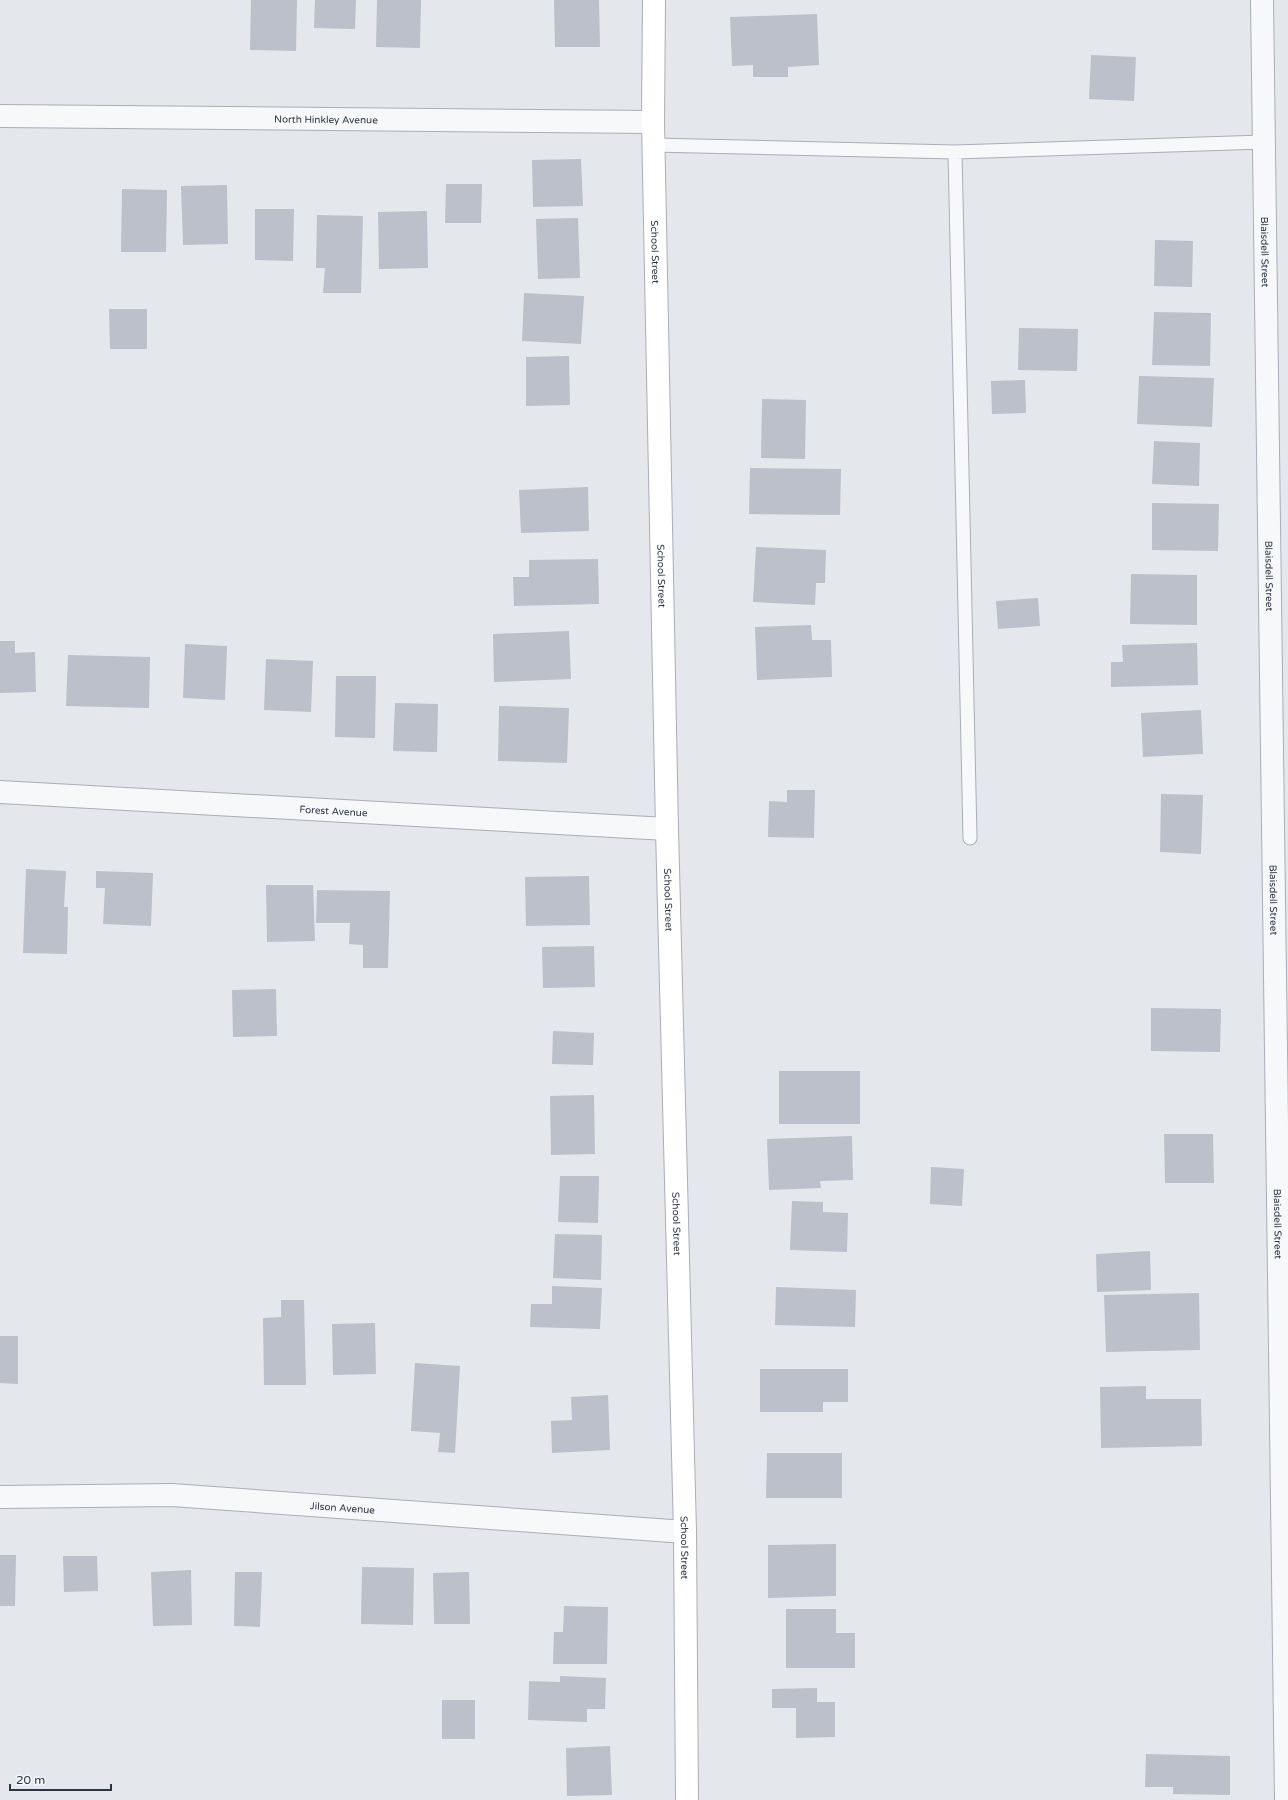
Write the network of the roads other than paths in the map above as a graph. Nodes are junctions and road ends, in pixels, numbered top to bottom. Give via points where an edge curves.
1 (654, 0) edge
2 (1262, 0) edge
3 (0, 116) edge
4 (653, 122) junction
5 (1264, 142) junction
6 (653, 145) junction
7 (955, 152) junction
8 (0, 792) edge
9 (667, 829) junction
10 (970, 838) dead end
11 (0, 1497) edge
12 (685, 1532) junction
13 (687, 1800) edge
14 (1286, 1800) edge

1 - 4 main road, School Street
2 - 5 street, Blaisdell Street
3 - 4 street, North Hinkley Avenue
4 - 6 main road, School Street
5 - 7 lane
5 - 14 street, Blaisdell Street
6 - 7 lane
6 - 9 main road, School Street
7 - 10 lane
8 - 9 street, Forest Avenue
9 - 12 main road, School Street
11 - 12 street, Jilson Avenue via 172,1495
12 - 13 main road, School Street

